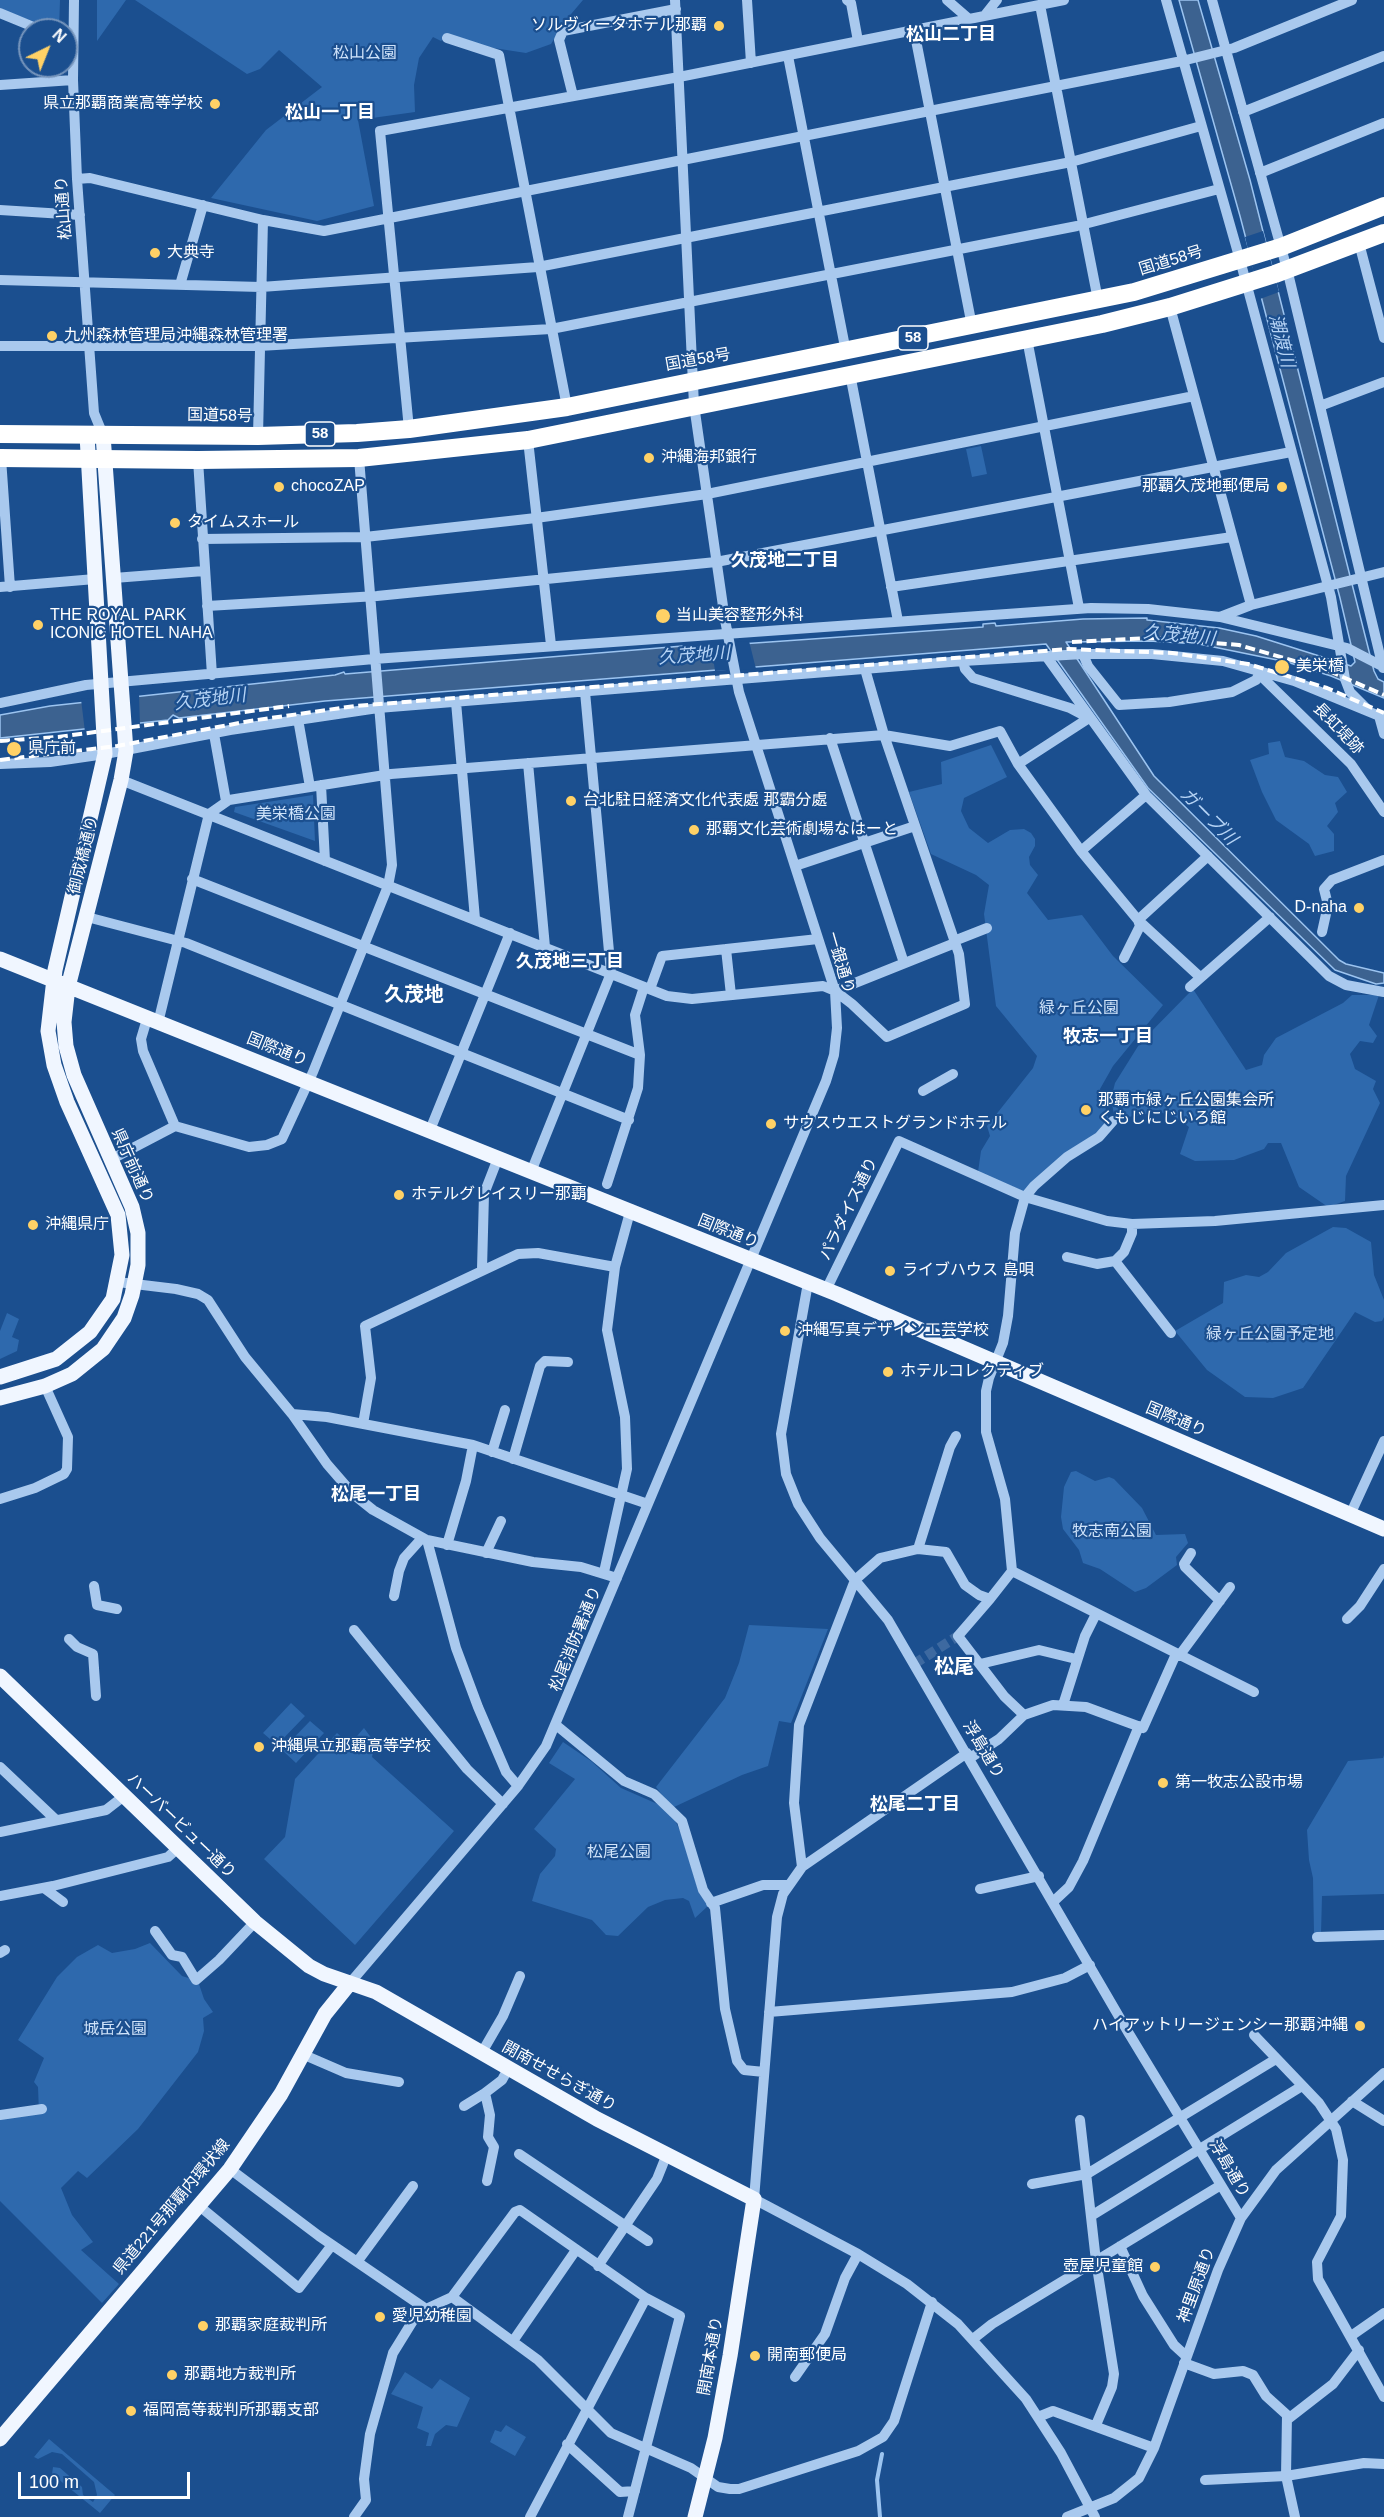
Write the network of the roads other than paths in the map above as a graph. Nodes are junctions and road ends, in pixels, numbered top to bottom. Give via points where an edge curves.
1 (74, 0) edge
2 (747, 0) edge
3 (847, 0) edge
4 (947, 0) edge
5 (997, 0) edge
6 (1064, 0) edge
7 (1166, 0) edge
8 (1212, 0) edge
9 (1352, 0) edge
10 (675, 5) edge
11 (1040, 5) junction
12 (0, 13) edge
13 (985, 15) junction
14 (72, 18) edge
15 (969, 19) junction
16 (18, 20) edge
17 (914, 30) junction
18 (447, 38) dead end
19 (858, 41) junction
20 (1225, 51) junction
21 (788, 56) junction
22 (1384, 56) edge
23 (1182, 60) junction
24 (751, 63) junction
25 (679, 78) junction
26 (73, 80) joint
27 (0, 85) edge
28 (1056, 85) junction
29 (573, 96) junction
30 (509, 107) junction
31 (929, 109) junction
32 (1243, 112) junction
33 (1384, 123) edge
34 (1201, 126) junction
35 (803, 134) junction
36 (681, 158) junction
37 (1071, 162) junction
38 (1260, 173) junction
39 (77, 179) junction
40 (945, 187) junction
41 (524, 189) junction
42 (1219, 189) junction
43 (203, 206) junction
44 (1384, 206) edge
45 (0, 210) edge
46 (819, 213) junction
47 (80, 215) junction
48 (388, 217) junction
49 (263, 220) junction
50 (1083, 225) junction
51 (1384, 233) edge
52 (685, 238) junction
53 (1359, 243) junction
54 (1275, 249) junction
55 (957, 250) junction
56 (1245, 259) junction
57 (538, 267) junction
58 (1281, 272) junction
59 (831, 275) junction
60 (393, 277) junction
61 (0, 280) edge
62 (1251, 282) junction
63 (85, 283) junction
64 (180, 285) junction
65 (261, 287) junction
66 (1098, 300) junction
67 (687, 304) junction
68 (1170, 307) junction
69 (1382, 318) edge
70 (972, 326) junction
71 (551, 330) junction
72 (1384, 338) edge
73 (399, 339) junction
74 (1027, 339) junction
75 (0, 346) edge
76 (89, 346) junction
77 (259, 346) junction
78 (846, 352) junction
79 (850, 374) junction
80 (692, 381) junction
81 (1384, 382) edge
82 (1194, 396) junction
83 (694, 405) junction
84 (1320, 406) junction
85 (567, 407) junction
86 (1045, 425) junction
87 (408, 429) junction
88 (0, 434) edge
89 (95, 435) junction
90 (258, 436) junction
91 (528, 440) junction
92 (1291, 452) junction
93 (1, 458) edge
94 (359, 458) junction
95 (96, 459) junction
96 (198, 460) junction
97 (866, 462) junction
98 (1214, 467) junction
99 (707, 494) junction
100 (1058, 497) junction
101 (536, 518) junction
102 (3, 528) edge
103 (880, 531) junction
104 (365, 537) junction
105 (1232, 537) junction
106 (202, 539) junction
107 (716, 561) junction
108 (1071, 561) junction
109 (204, 571) junction
110 (1384, 572) edge
111 (114, 578) junction
112 (1359, 578) junction
113 (95, 579) junction
114 (543, 580) junction
115 (1330, 586) junction
116 (5, 587) edge
117 (891, 588) junction
118 (369, 596) junction
119 (1251, 605) junction
120 (207, 606) junction
121 (1079, 608) junction
122 (1220, 617) junction
123 (898, 621) junction
124 (728, 637) junction
125 (551, 645) junction
126 (1343, 647) junction
127 (1080, 654) junction
128 (1048, 656) junction
129 (963, 661) junction
130 (374, 663) junction
131 (1382, 667) edge
132 (865, 669) junction
133 (1261, 674) junction
134 (212, 675) junction
135 (735, 675) junction
136 (121, 688) junction
137 (101, 689) junction
138 (585, 692) junction
139 (456, 702) junction
140 (0, 703) edge
141 (378, 703) junction
142 (1382, 716) edge
143 (298, 718) junction
144 (1089, 718) junction
145 (214, 734) junction
146 (1384, 734) edge
147 (884, 735) junction
148 (830, 738) junction
149 (756, 743) junction
150 (126, 751) junction
151 (105, 754) junction
152 (591, 758) junction
153 (528, 763) junction
154 (0, 764) edge
155 (1018, 764) junction
156 (461, 769) junction
157 (384, 775) junction
158 (121, 780) junction
159 (315, 786) junction
160 (1146, 795) junction
161 (226, 801) junction
162 (1384, 812) edge
163 (209, 814) junction
164 (915, 826) junction
165 (864, 843) junction
166 (1081, 851) junction
167 (1208, 856) junction
168 (1384, 860) edge
169 (324, 861) junction
170 (795, 866) junction
171 (192, 879) junction
172 (388, 885) junction
173 (87, 917) junction
174 (1269, 917) junction
175 (475, 919) junction
176 (1138, 920) junction
177 (987, 927) dead end
178 (1322, 932) dead end
179 (510, 933) junction
180 (818, 939) junction
181 (178, 940) junction
182 (955, 942) junction
183 (362, 947) junction
184 (545, 947) junction
185 (726, 949) junction
186 (1124, 958) dead end
187 (0, 959) edge
188 (904, 963) junction
189 (611, 973) junction
190 (1200, 978) junction
191 (52, 980) junction
192 (68, 987) junction
193 (1190, 987) dead end
194 (647, 988) junction
195 (834, 991) junction
196 (1384, 992) edge
197 (485, 995) junction
198 (731, 995) junction
199 (340, 1004) junction
200 (153, 1021) junction
201 (587, 1035) junction
202 (462, 1053) junction
203 (640, 1055) junction
204 (953, 1074) dead end
205 (308, 1082) junction
206 (923, 1091) dead end
207 (563, 1093) junction
208 (628, 1120) junction
209 (1113, 1121) dead end
210 (175, 1126) junction
211 (430, 1130) junction
212 (498, 1158) junction
213 (111, 1160) junction
214 (531, 1172) junction
215 (607, 1184) dead end
216 (1025, 1197) junction
217 (1384, 1205) edge
218 (630, 1212) junction
219 (1132, 1224) junction
220 (1067, 1257) dead end
221 (750, 1260) junction
222 (1115, 1262) junction
223 (615, 1267) junction
224 (483, 1269) junction
225 (118, 1282) junction
226 (808, 1283) junction
227 (135, 1284) junction
228 (826, 1290) junction
229 (1171, 1333) dead end
230 (568, 1362) dead end
231 (996, 1362) junction
232 (0, 1377) edge
233 (45, 1386) junction
234 (0, 1398) edge
235 (505, 1410) dead end
236 (292, 1414) junction
237 (363, 1424) junction
238 (956, 1436) dead end
239 (1384, 1441) edge
240 (473, 1445) junction
241 (492, 1452) junction
242 (513, 1458) junction
243 (623, 1494) junction
244 (0, 1498) edge
245 (648, 1504) junction
246 (1350, 1515) junction
247 (501, 1521) dead end
248 (1384, 1529) edge
249 (424, 1539) junction
250 (447, 1545) junction
251 (918, 1549) junction
252 (486, 1553) junction
253 (1191, 1553) dead end
254 (1384, 1569) edge
255 (1012, 1571) junction
256 (604, 1572) junction
257 (617, 1578) junction
258 (855, 1580) junction
259 (94, 1586) dead end
260 (1230, 1587) dead end
261 (394, 1596) dead end
262 (990, 1599) junction
263 (1220, 1600) junction
264 (117, 1609) dead end
265 (1096, 1614) junction
266 (1347, 1619) dead end
267 (354, 1630) dead end
268 (69, 1639) dead end
269 (1177, 1655) junction
270 (1076, 1659) junction
271 (980, 1664) junction
272 (0, 1676) edge
273 (1254, 1692) dead end
274 (96, 1696) dead end
275 (1063, 1705) junction
276 (1024, 1715) junction
277 (556, 1725) junction
278 (1138, 1726) junction
279 (968, 1756) junction
280 (0, 1767) edge
281 (519, 1786) junction
282 (124, 1796) junction
283 (503, 1804) junction
284 (56, 1820) junction
285 (1, 1831) edge
286 (178, 1848) junction
287 (802, 1867) junction
288 (1039, 1876) junction
289 (788, 1885) junction
290 (44, 1888) junction
291 (980, 1889) dead end
292 (0, 1896) edge
293 (1054, 1901) junction
294 (63, 1902) dead end
295 (711, 1903) junction
296 (255, 1922) junction
297 (155, 1931) dead end
298 (1384, 1935) edge
299 (1317, 1937) dead end
300 (1090, 1965) junction
301 (520, 1976) dead end
302 (350, 1983) junction
303 (769, 2012) junction
304 (1254, 2035) dead end
305 (302, 2054) junction
306 (481, 2054) junction
307 (1276, 2059) junction
308 (508, 2069) junction
309 (764, 2072) junction
310 (1384, 2073) edge
311 (399, 2082) dead end
312 (1302, 2086) junction
313 (485, 2093) junction
314 (1352, 2101) junction
315 (464, 2106) dead end
316 (42, 2109) dead end
317 (0, 2115) edge
318 (1180, 2117) junction
319 (1332, 2119) junction
320 (1080, 2120) dead end
321 (1384, 2121) edge
322 (1200, 2148) junction
323 (519, 2154) dead end
324 (667, 2154) junction
325 (230, 2169) junction
326 (1087, 2174) junction
327 (487, 2181) dead end
328 (1032, 2184) dead end
329 (1221, 2185) junction
330 (413, 2186) dead end
331 (754, 2199) junction
332 (198, 2205) junction
333 (1091, 2216) junction
334 (1241, 2218) junction
335 (626, 2226) junction
336 (648, 2241) dead end
337 (332, 2245) junction
338 (1120, 2246) junction
339 (576, 2250) junction
340 (858, 2254) junction
341 (1096, 2261) junction
342 (357, 2262) junction
343 (598, 2266) junction
344 (452, 2297) junction
345 (646, 2298) junction
346 (932, 2302) junction
347 (426, 2309) junction
348 (1384, 2313) edge
349 (1351, 2336) junction
350 (973, 2338) junction
351 (513, 2341) junction
352 (1359, 2350) junction
353 (1185, 2360) junction
354 (795, 2377) dead end
355 (1384, 2397) edge
356 (586, 2408) junction
357 (1038, 2416) junction
358 (1288, 2419) junction
359 (1096, 2425) junction
360 (0, 2439) edge
361 (567, 2444) junction
362 (1154, 2448) junction
363 (646, 2449) junction
364 (1384, 2464) edge
365 (1286, 2476) junction
366 (705, 2479) junction
367 (1205, 2481) dead end
368 (634, 2491) junction
369 (1093, 2513) edge
370 (354, 2517) edge
371 (530, 2517) edge
372 (628, 2517) edge
373 (695, 2517) edge
374 (1067, 2517) edge
375 (1295, 2517) edge

1 - 14 street, 松山通り
2 - 24 street
3 - 19 street via 851,3
4 - 15 street
5 - 13 street
6 - 11 street
7 - 23 street
8 - 20 street
9 - 20 street
10 - 25 street, 一銀通り
10 - 29 street via 563,31 559,40
11 - 13 street
11 - 28 street
12 - 16 street
13 - 15 street
15 - 17 street
17 - 19 street
17 - 31 street
18 - 30 street via 499,55
19 - 21 street
20 - 23 street
20 - 32 street
21 - 24 street
21 - 35 street
22 - 32 street
23 - 28 street
23 - 34 street
24 - 25 street
25 - 29 street
25 - 36 street, 一銀通り
26 - 27 street
26 - 39 street, 松山通り
28 - 31 street
28 - 37 street
29 - 30 street
30 - 41 street
30 - 48 street via 380,131
31 - 35 street
31 - 40 street
32 - 38 street
33 - 38 street
34 - 37 street
34 - 42 street
35 - 36 street
35 - 46 street
36 - 41 street
36 - 52 street, 一銀通り
37 - 40 street
37 - 50 street
38 - 54 street
39 - 43 street via 90,178
39 - 47 street, 松山通り
40 - 46 street
40 - 55 street
41 - 48 street
41 - 57 street
42 - 50 street
42 - 56 street
43 - 49 street
43 - 64 street
44 - 54 highway, 国道58号 / 58
45 - 47 street
46 - 52 street
46 - 59 street
47 - 63 street, 松山通り
48 - 49 street via 324,231
48 - 60 street
49 - 65 street
50 - 55 street
50 - 66 street
51 - 53 highway, 58
52 - 57 street
52 - 67 street, 一銀通り
53 - 58 highway, 58
53 - 69 street
54 - 56 highway, 国道58号 / 58
54 - 58 street
55 - 59 street
55 - 70 street
56 - 62 street
56 - 66 highway, 国道58号 / 58
57 - 60 street
57 - 71 street
58 - 62 highway, 58
58 - 84 street
59 - 67 street
59 - 78 street
60 - 65 street
60 - 73 street
61 - 63 street
62 - 68 highway, 58
62 - 92 street
63 - 64 street
63 - 76 street, 松山通り
64 - 65 street
65 - 77 street
66 - 70 highway, 国道58号 / 58
67 - 71 street
67 - 80 street, 一銀通り
68 - 74 highway, 58
68 - 82 street
69 - 72 street
70 - 78 highway, 国道58号 / 58
71 - 73 street
71 - 85 street
73 - 77 street
73 - 87 street
74 - 79 highway, 58
74 - 86 street
75 - 76 street
76 - 77 street
76 - 89 street, 松山通り
77 - 90 street
78 - 80 highway, 国道58号 / 58
79 - 83 highway, 58
79 - 97 street
80 - 83 street, 一銀通り
80 - 85 highway, 国道58号 / 58
81 - 84 street
82 - 86 street
82 - 98 street
83 - 91 highway, 58
83 - 99 street, 一銀通り
84 - 112 street
85 - 87 highway, 国道58号 / 58
86 - 97 street
86 - 100 street
87 - 90 highway, 国道58号 / 58
88 - 89 highway, 国道58号 / 58
89 - 90 highway, 国道58号 / 58
89 - 95 main road
91 - 94 highway, 58
91 - 101 street
92 - 98 street
92 - 115 street
93 - 95 highway, 58
93 - 102 street
94 - 96 highway, 58
94 - 104 street
95 - 96 highway, 58
95 - 111 main road
95 - 113 main road
96 - 106 street
97 - 99 street
97 - 103 street
98 - 100 street
98 - 105 street
99 - 101 street
99 - 107 street, 一銀通り
100 - 103 street
100 - 108 street
101 - 104 street
101 - 114 street
102 - 116 street
103 - 107 street
103 - 117 street
104 - 106 street
104 - 118 street
105 - 108 street
105 - 119 street
106 - 109 street
107 - 114 street
107 - 124 street, 一銀通り
108 - 117 street
108 - 121 street
109 - 111 street
109 - 120 street
110 - 112 street
111 - 136 main road
112 - 115 street
112 - 131 street
113 - 116 street
113 - 137 main road
114 - 118 street
114 - 125 street
115 - 119 street
115 - 126 street
117 - 123 street
118 - 120 street
118 - 130 street
119 - 122 street
120 - 134 street
121 - 122 street via 1148,609
121 - 123 street
122 - 126 street
123 - 124 street
124 - 125 street
124 - 135 street, 一銀通り
125 - 130 street
126 - 131 street
126 - 142 street via 1341,658 1350,692
127 - 128 street
127 - 133 street via 1223,661
127 - 133 street via 1119,705 1233,692
128 - 129 street
128 - 144 street
129 - 132 street
129 - 144 street via 973,678 1070,708
130 - 134 street
130 - 141 street
132 - 135 street
132 - 147 street
133 - 142 street via 1294,681
133 - 162 street, 長虹堤跡 via 1351,764
134 - 136 street
135 - 138 street
135 - 149 street, 一銀通り
136 - 137 street
136 - 150 main road, 御成橋通り
137 - 140 street
137 - 151 main road, 御成橋通り
138 - 139 street
138 - 152 street
139 - 141 street
139 - 156 street
141 - 143 street
141 - 157 street
142 - 146 street
143 - 145 street
143 - 159 street
144 - 155 street
144 - 160 street
145 - 150 street
145 - 161 street
147 - 148 street
147 - 155 street via 950,746 1000,732
147 - 164 street
148 - 149 street
148 - 165 street
149 - 152 street
149 - 170 street, 一銀通り
150 - 151 street
150 - 158 main road, 御成橋通り
151 - 154 street
151 - 191 main road, 御成橋通り
152 - 153 street
152 - 189 street
153 - 156 street
153 - 184 street
155 - 166 street
156 - 157 street
156 - 175 street
157 - 159 street
157 - 172 street via 392,865
158 - 163 street
158 - 173 main road, 御成橋通り
159 - 161 street
159 - 169 street
160 - 166 street
160 - 167 street
161 - 163 street
163 - 169 street
163 - 171 street
164 - 165 street
164 - 182 street
165 - 170 street
165 - 188 street
166 - 176 street
167 - 174 street
167 - 176 street
168 - 178 street via 1332,880 1324,889 1328,905
169 - 172 street
170 - 180 street, 一銀通り
171 - 181 street
171 - 183 street
172 - 175 street
172 - 183 street
173 - 181 street
173 - 192 main road, 御成橋通り
174 - 190 street
174 - 196 street via 1337,981
175 - 179 street
176 - 186 street via 1140,927
176 - 190 street
177 - 182 street
179 - 184 street
179 - 197 street
180 - 185 street
180 - 195 street, 一銀通り
181 - 199 street
181 - 200 street
182 - 188 street
182 - 195 street via 965,1004 887,1037
183 - 197 street
183 - 199 street
184 - 189 street
185 - 194 street via 662,956
185 - 198 street
187 - 191 main road, 国際通り
188 - 195 street
189 - 194 street
189 - 201 street
190 - 193 street
191 - 192 main road, 国際通り
191 - 225 main road, 県庁前通り via 48,1018 52,1057 75,1124 118,1215 122,1248
192 - 200 main road, 国際通り
192 - 213 main road, 県庁前通り via 64,1022 69,1059
194 - 198 street via 681,999
194 - 203 street via 635,1015
195 - 198 street via 823,986
195 - 221 street, 一銀通り via 837,1028 831,1068
197 - 201 street
197 - 202 street
199 - 202 street
199 - 205 street
200 - 205 main road, 国際通り
200 - 210 street via 141,1039 142,1051
201 - 203 street
201 - 207 street
202 - 207 street
202 - 211 street
203 - 208 street via 638,1088
204 - 206 street
205 - 210 street via 282,1139 267,1145 230,1144
205 - 211 main road, 国際通り
207 - 208 street
207 - 214 street
208 - 215 street
209 - 216 street
210 - 213 street
211 - 212 main road, 国際通り
212 - 214 main road, 国際通り
212 - 224 street via 482,1207
213 - 227 main road, 県庁前通り via 137,1225
214 - 218 main road, 国際通り
216 - 219 street via 1107,1221
216 - 228 street, パラダイス通り via 899,1141
216 - 231 street via 1015,1233 1008,1316
217 - 219 street via 1215,1221
218 - 221 main road, 国際通り
218 - 223 street, 松尾消防署通り
219 - 222 street via 1124,1252
220 - 222 street
221 - 226 main road, 国際通り
221 - 245 street, 一銀通り
222 - 229 street
223 - 224 street via 538,1252 518,1254
223 - 243 street, 松尾消防署通り via 607,1330 627,1433
224 - 237 street via 365,1326 371,1378
225 - 227 street
225 - 232 main road, 県庁前通り via 102,1318 73,1348 46,1364
226 - 228 main road, 国際通り
226 - 258 street, 浮島通り via 782,1425 783,1459 809,1524
227 - 233 main road, 県庁前通り via 124,1318 103,1349 72,1374
227 - 236 street via 187,1291 208,1300 245,1357
228 - 231 main road, 国際通り
230 - 242 street via 545,1361 540,1366
231 - 246 main road, 国際通り
231 - 255 street via 987,1391 986,1432 1005,1499
233 - 234 main road, 県庁前通り
233 - 244 street via 68,1437 67,1469 35,1488
235 - 241 street
236 - 237 street
236 - 249 street via 353,1494
237 - 240 street
238 - 251 street
239 - 246 street
240 - 241 street
240 - 250 street
241 - 242 street
242 - 243 street
243 - 245 street
243 - 256 street, 松尾消防署通り
245 - 257 street, 一銀通り
246 - 248 main road, 国際通り
247 - 252 street
249 - 250 street
249 - 261 street via 404,1558
249 - 281 street via 474,1697 506,1772
250 - 252 street
251 - 258 street via 880,1558
251 - 262 street via 946,1552 965,1586
252 - 256 street
253 - 263 street via 1185,1568
254 - 266 street
255 - 262 street
255 - 265 street
256 - 257 street, 松尾消防署通り
257 - 277 street, 松尾消防署通り
258 - 279 street, 浮島通り via 888,1620
258 - 287 street via 799,1725 794,1803
259 - 264 street via 97,1605
260 - 263 street
262 - 271 street via 958,1636
263 - 269 street
265 - 269 street
265 - 270 street
267 - 283 street via 467,1769
268 - 274 street via 76,1647 93,1654
269 - 273 street
269 - 278 street via 1143,1728
270 - 271 street via 1039,1650
270 - 275 street
271 - 276 street
272 - 282 main road, ハーバービュー通り
275 - 276 street
275 - 278 street via 1086,1707
276 - 279 street via 999,1738
277 - 281 street, 松尾消防署通り
277 - 295 street via 624,1781 654,1794 682,1821 703,1890
278 - 293 street via 1083,1861 1069,1887
279 - 287 street
279 - 288 street, 浮島通り
280 - 284 street
281 - 283 street, 松尾消防署通り
282 - 284 street via 106,1810
282 - 286 main road, ハーバービュー通り
283 - 302 street, 松尾消防署通り
284 - 285 street
286 - 290 street via 168,1857
286 - 296 main road, ハーバービュー通り
287 - 289 street
288 - 291 street
288 - 293 street, 浮島通り
289 - 295 street via 763,1885
289 - 303 street via 777,1917
290 - 292 street
290 - 294 street
293 - 300 street, 浮島通り
295 - 309 street via 715,1908 728,2031 744,2070
296 - 297 street via 196,1980 182,1957 172,1955
296 - 302 main road, ハーバービュー通り via 316,1970
298 - 299 street
300 - 303 street via 1065,1978 1012,1992
300 - 318 street, 浮島通り
301 - 306 street
302 - 305 main road, 県道221号那覇内環状線 via 325,2014
302 - 306 main road, 開南せせらぎ通り via 376,1992
303 - 309 street
304 - 307 street
305 - 311 street via 346,2073
305 - 325 main road, 県道221号那覇内環状線 via 281,2094
306 - 308 main road, 開南せせらぎ通り
307 - 312 street
307 - 318 street
308 - 313 street via 502,2080
308 - 324 main road, 開南せせらぎ通り
309 - 331 street
310 - 314 street, 神里原通り
312 - 319 street
312 - 322 street
313 - 315 street
313 - 327 street via 490,2115 488,2137 494,2147
314 - 319 street, 神里原通り
314 - 321 street
316 - 317 street
318 - 322 street, 浮島通り
318 - 326 street
319 - 334 street, 神里原通り via 1276,2170
319 - 349 street via 1343,2160 1341,2216 1318,2257 1316,2269
320 - 326 street
322 - 329 street, 浮島通り
322 - 333 street
323 - 335 street
324 - 331 main road, 開南せせらぎ通り
324 - 335 street via 657,2179
325 - 332 main road, 県道221号那覇内環状線
325 - 337 street
326 - 328 street
326 - 333 street
329 - 334 street, 浮島通り
329 - 338 street
330 - 342 street
331 - 340 street
331 - 366 main road, 開南本通り via 730,2356
332 - 337 street via 299,2288
332 - 360 main road, 県道221号那覇内環状線
333 - 341 street
334 - 353 street, 神里原通り
335 - 336 street
335 - 343 street
337 - 342 street
338 - 341 street
338 - 353 street via 1143,2296
339 - 343 street
339 - 344 street via 520,2210 514,2212
339 - 351 street
340 - 346 street
340 - 354 street via 825,2334
341 - 350 street
341 - 359 street via 1114,2374
342 - 347 street
343 - 345 street
344 - 347 street
344 - 351 street
345 - 356 street
345 - 363 street via 680,2316
346 - 350 street
346 - 366 street via 894,2421 876,2443 740,2489 718,2487
347 - 370 street via 414,2319 393,2353 370,2434 364,2478 366,2500
348 - 349 street
349 - 352 street
350 - 357 street
351 - 356 street
352 - 355 street
352 - 358 street via 1333,2384
353 - 358 street via 1214,2374 1243,2371 1253,2375
353 - 362 street, 神里原通り
356 - 361 street
356 - 363 street via 611,2433
357 - 359 street via 1053,2411
357 - 369 street
358 - 365 street
359 - 362 street
361 - 368 street via 620,2492
361 - 371 street
362 - 369 street, 神里原通り via 1134,2483
363 - 366 street via 691,2468
363 - 368 street
364 - 365 street via 1364,2463
365 - 367 street
365 - 375 street
366 - 373 main road, 開南本通り
368 - 372 street
369 - 374 street, 神里原通り

